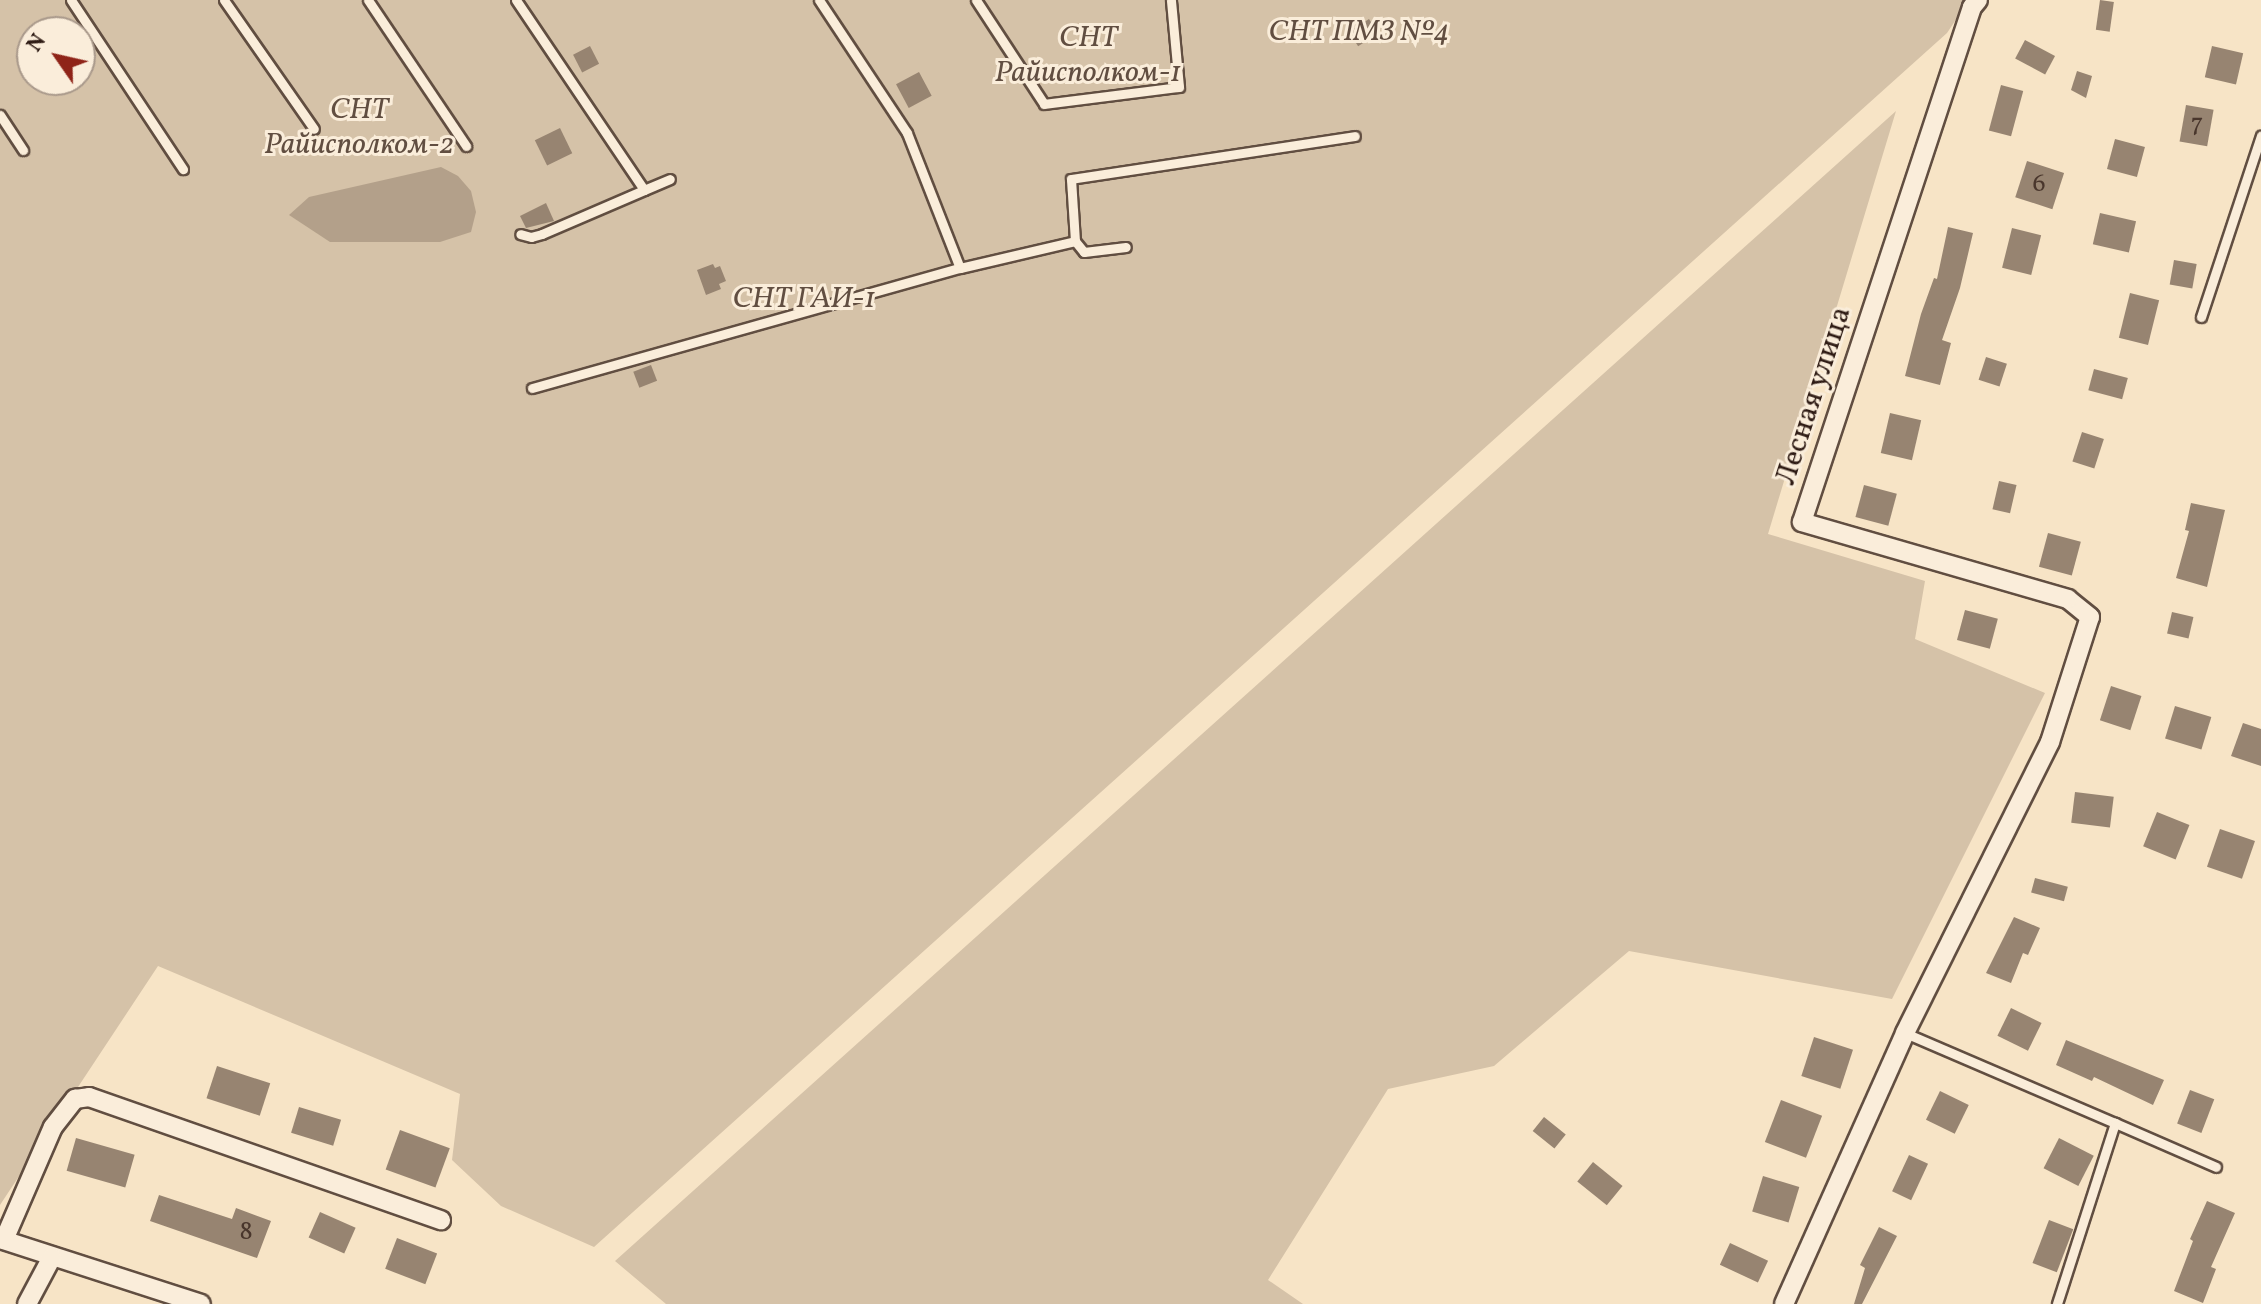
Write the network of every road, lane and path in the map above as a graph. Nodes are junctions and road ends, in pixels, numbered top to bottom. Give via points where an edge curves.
1 (71, 0) edge
2 (224, 0) edge
3 (368, 0) edge
4 (516, 0) edge
5 (819, 0) edge
6 (976, 0) edge
7 (1171, 0) edge
8 (1978, 0) edge
9 (0, 115) edge
10 (314, 129) dead end
11 (1355, 136) dead end
12 (2261, 136) edge
13 (466, 146) dead end
14 (23, 150) dead end
15 (183, 169) dead end
16 (670, 179) dead end
17 (644, 190) junction
18 (520, 234) dead end
19 (1075, 241) junction
20 (1126, 247) dead end
21 (960, 268) junction
22 (2201, 317) dead end
23 (532, 388) dead end
24 (1905, 1033) junction
25 (2115, 1123) junction
26 (2216, 1167) dead end
27 (441, 1220) dead end
28 (2, 1240) edge
29 (52, 1257) junction
30 (27, 1304) edge
31 (201, 1304) edge
32 (1784, 1304) edge
33 (2057, 1304) edge

1 - 15 lane
2 - 10 lane
3 - 13 lane
4 - 17 lane
5 - 21 lane via 907,133
6 - 7 lane via 1044,104 1179,87
8 - 24 street, Лесная улица via 1802,522 2068,599 2090,617 2050,742
9 - 14 lane
11 - 19 lane via 1071,179
12 - 22 lane
16 - 17 lane
17 - 18 lane via 542,234
19 - 20 lane via 1084,252
19 - 21 lane
21 - 23 lane
24 - 25 lane
24 - 32 street
25 - 26 lane
25 - 33 lane
27 - 28 street via 89,1097 75,1099 53,1127
28 - 29 street
29 - 30 street
29 - 31 street

